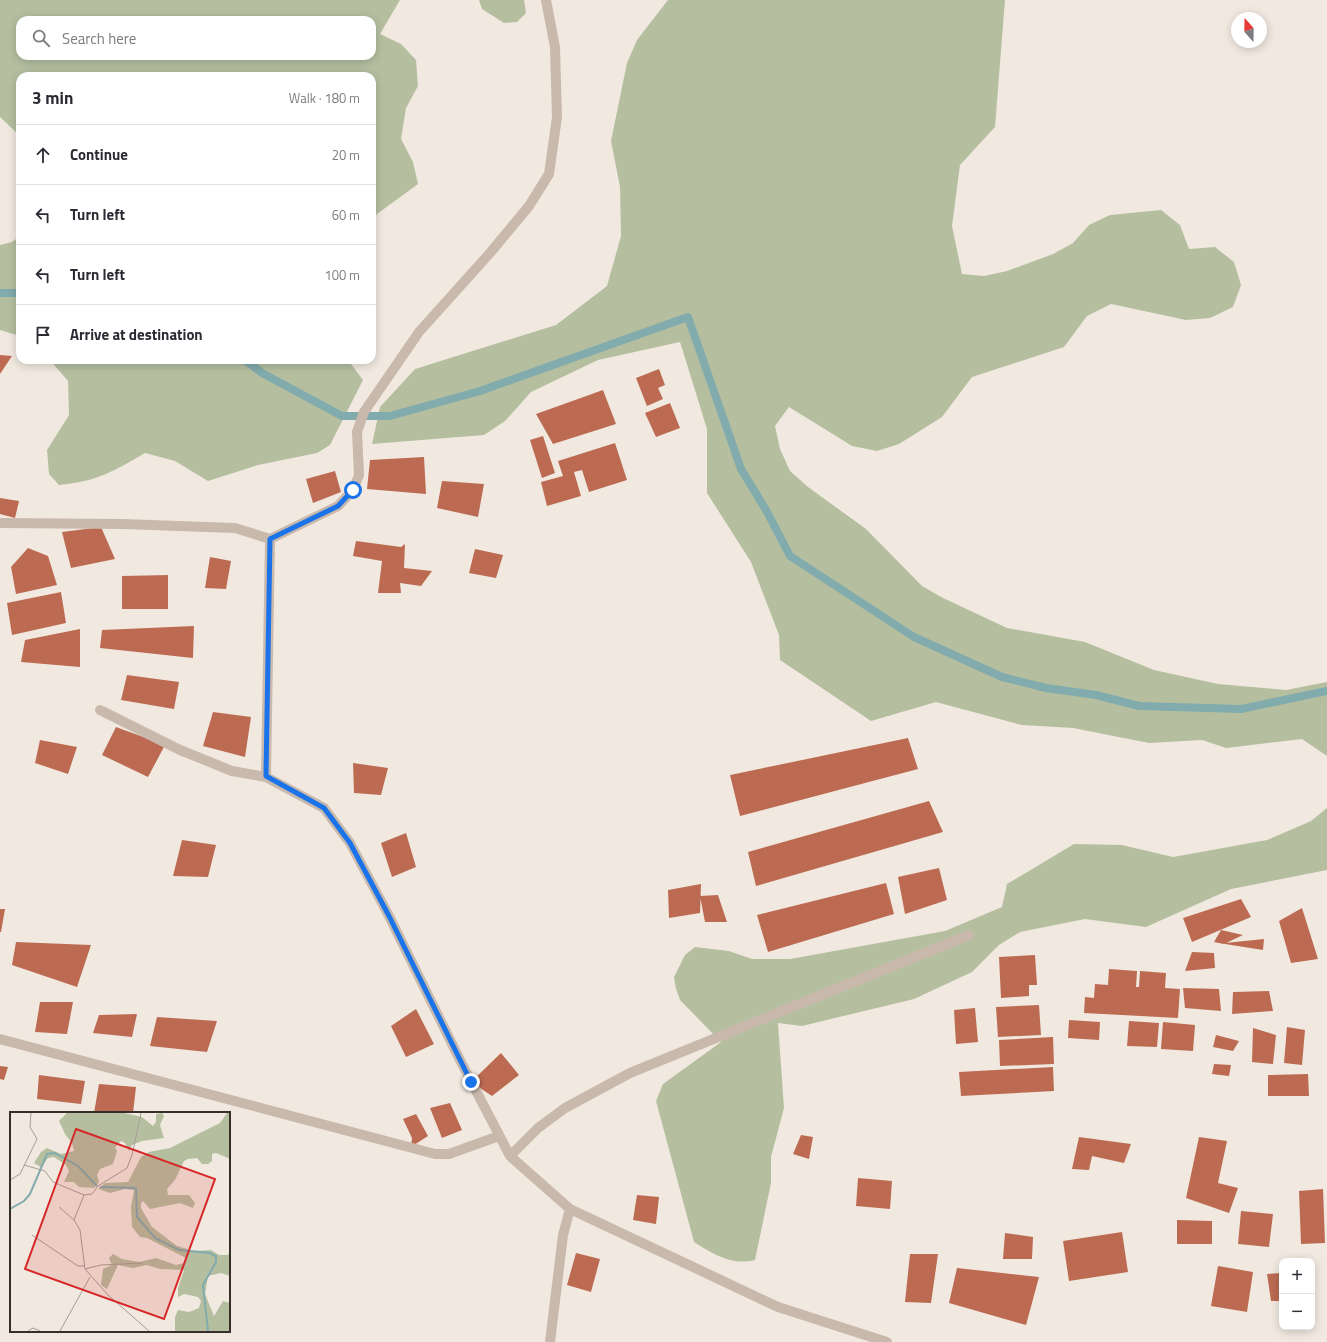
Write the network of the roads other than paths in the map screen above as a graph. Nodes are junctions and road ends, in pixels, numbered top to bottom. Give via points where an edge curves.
1 (546, 0) edge
2 (0, 524) edge
3 (270, 539) junction
4 (100, 710) dead end
5 (266, 776) junction
6 (969, 935) dead end
7 (0, 1039) edge
8 (499, 1136) junction
9 (510, 1156) junction
10 (570, 1209) junction
11 (550, 1342) edge
12 (888, 1342) edge

1 - 3 street via 555,47 557,117 549,174 529,206 419,332 364,412 357,432 359,475 353,490 338,506
2 - 3 street via 123,524 235,528
3 - 5 street
4 - 5 street via 232,771
5 - 8 street via 324,808 350,843
6 - 9 street via 630,1073 565,1108 538,1128
7 - 8 street via 435,1154 461,1151
8 - 9 street
9 - 10 street
10 - 11 street via 563,1235
10 - 12 street via 778,1307

